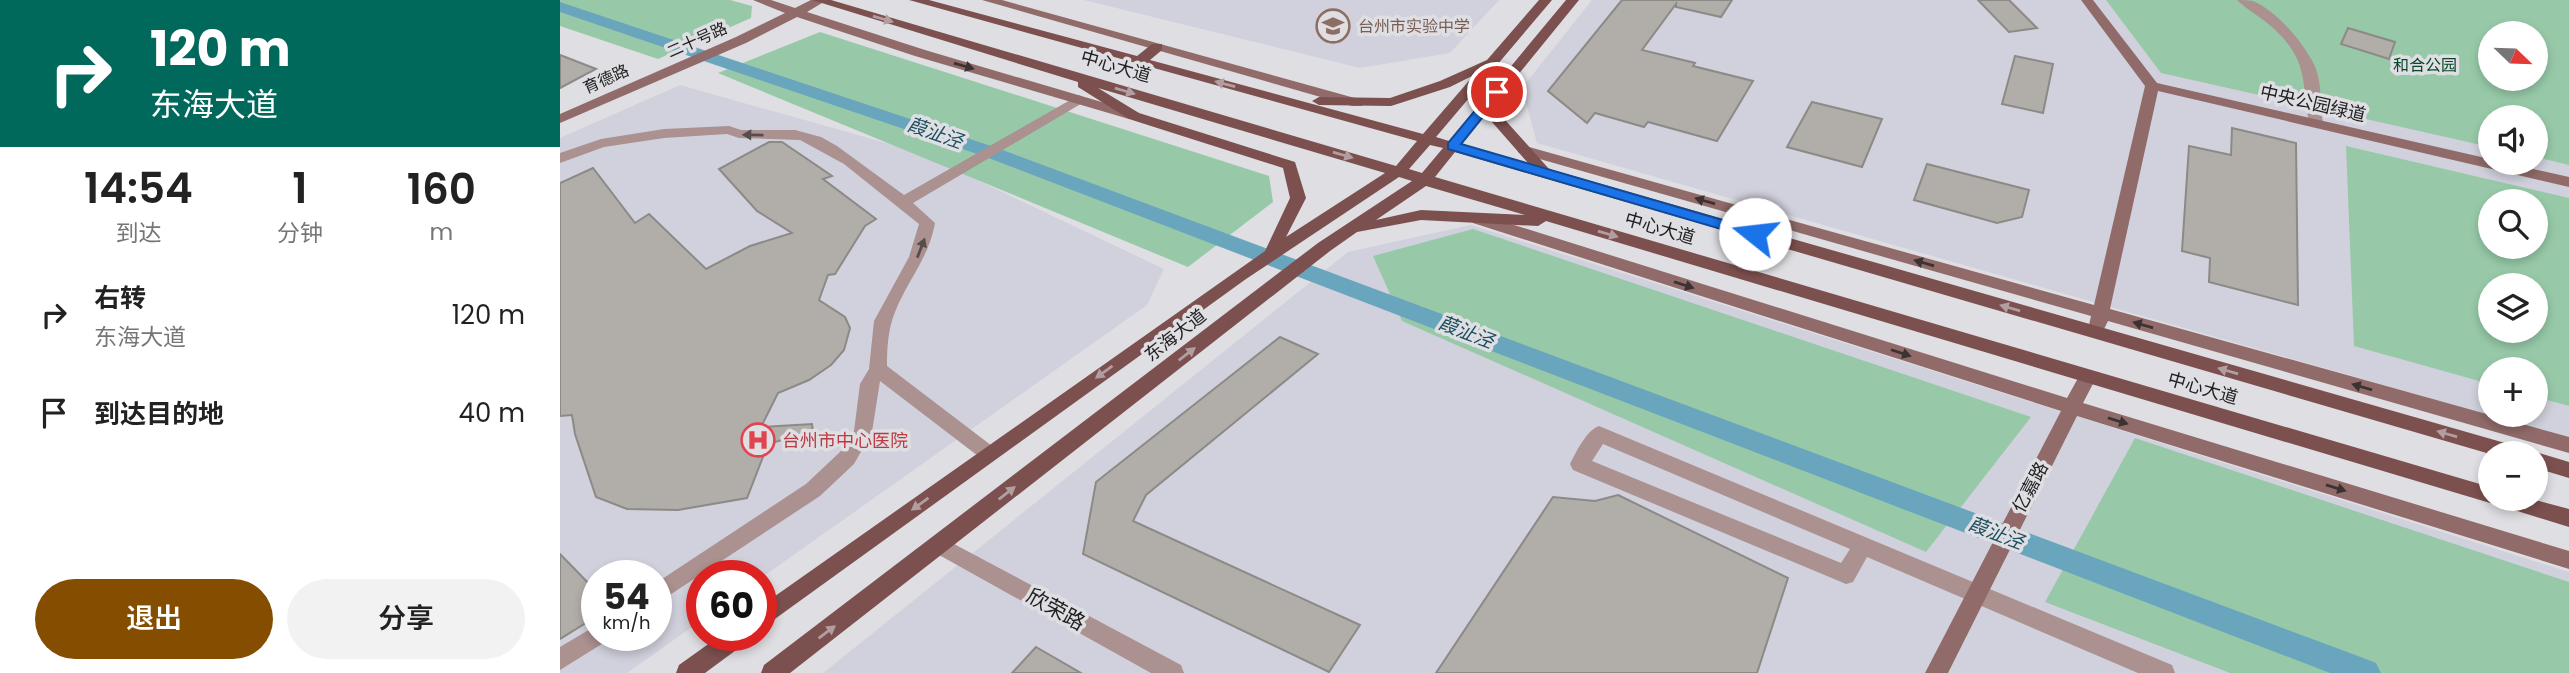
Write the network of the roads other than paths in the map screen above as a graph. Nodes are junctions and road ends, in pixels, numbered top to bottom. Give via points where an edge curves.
1 (759, 0) edge
2 (819, 0) edge
3 (915, 0) edge
4 (988, 0) edge
5 (1546, 0) edge
6 (1573, 0) edge
7 (2087, 0) edge
8 (2243, 0) edge
9 (798, 11) junction
10 (1157, 47) junction
11 (1140, 61) junction
12 (1493, 61) junction
13 (667, 72) joint
14 (1069, 74) junction
15 (1512, 74) junction
16 (2152, 86) junction
17 (1267, 96) junction
18 (1072, 97) junction
19 (1357, 103) junction
20 (1134, 116) junction
21 (560, 119) edge
22 (2316, 123) junction
23 (1426, 139) junction
24 (1452, 146) junction
25 (1524, 150) junction
26 (560, 158) edge
27 (1397, 172) junction
28 (1545, 173) junction
29 (1424, 180) junction
30 (2569, 181) edge
31 (898, 198) junction
32 (1479, 219) junction
33 (1566, 222) junction
34 (1351, 230) junction
35 (1272, 254) junction
36 (2100, 313) junction
37 (2097, 333) junction
38 (878, 369) junction
39 (2088, 376) junction
40 (2072, 407) junction
41 (2478, 443) edge
42 (2569, 445) edge
43 (989, 454) junction
44 (2548, 464) edge
45 (2569, 470) edge
46 (2478, 491) edge
47 (2545, 511) edge
48 (2569, 518) edge
49 (939, 545) junction
50 (1862, 547) junction
51 (2569, 560) edge
52 (672, 584) edge
53 (1976, 595) junction
54 (777, 607) edge
55 (581, 646) edge
56 (717, 651) edge
57 (560, 660) edge
58 (687, 673) edge
59 (772, 673) edge
60 (1173, 673) edge
61 (1936, 673) edge
62 (2164, 673) edge

1 - 9 main road
2 - 9 main road
2 -> 14 main road, 中心大道
3 - 11 main road, 中心大道
4 - 10 main road
5 - 12 main road, 东海大道
6 - 15 main road, 东海大道
7 - 16 main road
8 - 22 street via 2297,45 2312,79
9 - 13 main road, 二十号路
9 -> 18 main road via 920,53
10 - 11 main road
10 - 19 main road
17 -> 11 main road, 中心大道
12 - 19 main road via 1391,102
12 - 23 main road, 东海大道
13 - 21 main road, 育德路
14 - 20 main road
14 -> 27 main road, 中心大道
15 - 24 main road, 东海大道
15 - 25 main road via 1499,122
16 - 22 main road, 中央公园绿道
16 - 36 main road
17 - 19 main road
17 - 23 main road, 中心大道
18 - 20 main road
18 - 31 street
20 - 35 main road via 1290,165 1298,198
22 - 30 main road, 中央公园绿道
23 - 24 main road, 中心大道
23 - 27 main road, 东海大道
24 - 28 main road, 中心大道
24 - 29 main road, 东海大道
25 - 28 main road
36 -> 25 main road
31 -> 26 street via 806,136 729,130 651,133 582,148
27 - 29 main road, 中心大道
27 - 35 main road, 东海大道
37 -> 28 main road, 中心大道
29 - 33 main road, 中心大道
29 - 34 main road, 东海大道
38 -> 31 street via 878,343 888,307 925,243 927,223
32 - 33 main road
32 - 34 main road via 1421,215
32 -> 40 main road
33 -> 39 main road, 中心大道
49 -> 34 main road, 东海大道
35 -> 43 main road, 东海大道
36 - 37 main road
42 -> 36 main road
41 -> 37 main road, 中心大道
38 - 43 street
38 - 52 street via 869,384 863,432 848,458 813,490
39 - 40 main road, 亿嘉路
39 - 46 main road, 中心大道
40 -> 51 main road
40 - 53 main road, 亿嘉路
43 -> 54 main road, 东海大道
44 - 45 main road
47 - 48 main road
59 -> 49 main road, 东海大道
49 - 60 street, 欣荣路
50 - 50 street via 1599,434 1580,464 1846,575
50 - 53 street
53 - 61 main road, 亿嘉路
53 - 62 street
55 - 57 street
56 - 58 main road

